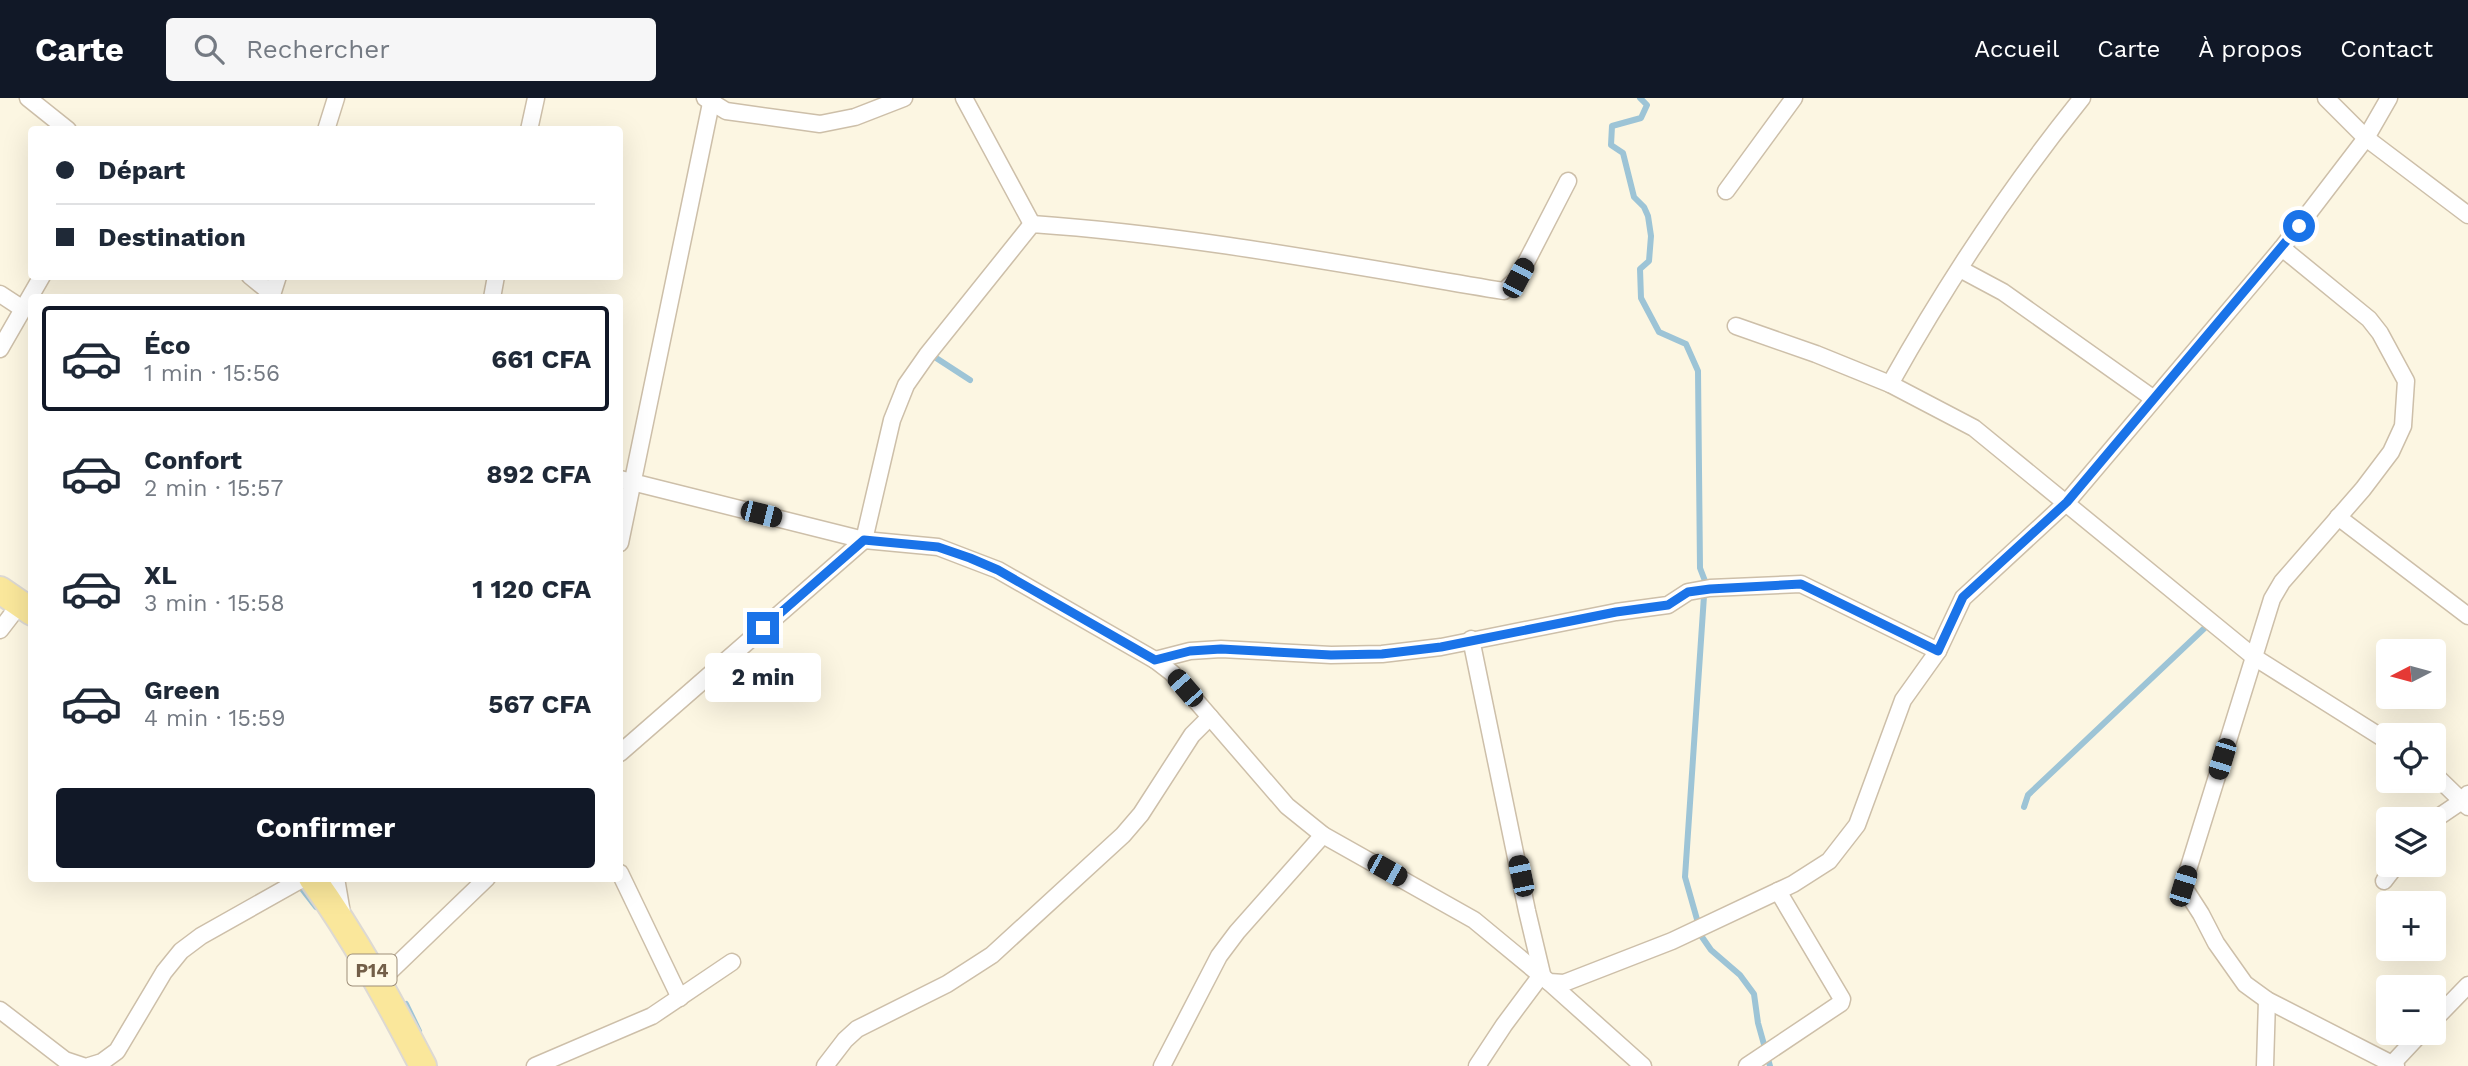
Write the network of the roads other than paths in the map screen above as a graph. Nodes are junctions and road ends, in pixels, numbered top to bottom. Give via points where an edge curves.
1 (28, 98) edge
2 (336, 98) edge
3 (536, 98) edge
4 (904, 98) edge
5 (964, 98) edge
6 (1794, 98) edge
7 (2082, 98) edge
8 (2326, 98) edge
9 (2389, 98) edge
10 (708, 101) edge
11 (63, 126) edge
12 (327, 126) edge
13 (530, 126) edge
14 (2367, 138) junction
15 (1568, 181) dead end
16 (1726, 191) dead end
17 (2468, 215) edge
18 (1032, 224) junction
19 (2282, 248) junction
20 (1960, 269) junction
21 (254, 280) edge
22 (0, 294) edge
23 (270, 294) edge
24 (28, 301) edge
25 (23, 310) junction
26 (1736, 326) dead end
27 (0, 349) edge
28 (1890, 384) junction
29 (2154, 399) junction
30 (625, 480) edge
31 (2067, 502) junction
32 (623, 505) edge
33 (2338, 517) junction
34 (864, 540) junction
35 (17, 602) edge
36 (2468, 616) edge
37 (0, 630) edge
38 (1471, 639) junction
39 (1938, 651) junction
40 (2254, 657) junction
41 (1155, 660) junction
42 (1210, 717) junction
43 (2376, 734) edge
44 (623, 750) edge
45 (2446, 784) edge
46 (2466, 801) edge
47 (2446, 813) edge
48 (1323, 835) junction
49 (2387, 877) edge
50 (623, 879) edge
51 (2384, 881) dead end
52 (296, 882) edge
53 (316, 882) edge
54 (336, 882) edge
55 (483, 882) edge
56 (1779, 891) junction
57 (343, 922) junction
58 (732, 962) dead end
59 (1546, 978) junction
60 (379, 982) junction
61 (2468, 985) edge
62 (680, 998) junction
63 (2267, 1000) junction
64 (2446, 1008) edge
65 (0, 1010) edge
66 (2411, 1045) edge
67 (2394, 1065) edge
68 (83, 1066) edge
69 (89, 1066) edge
70 (423, 1066) edge
71 (535, 1066) edge
72 (825, 1066) edge
73 (1161, 1066) edge
74 (1477, 1066) edge
75 (1643, 1066) edge
76 (1747, 1066) edge
77 (2265, 1066) edge

1 - 11 street
2 - 12 street
3 - 13 street
4 - 10 street via 856,117 820,124 726,111
5 - 18 street
6 - 16 street
7 - 20 street
8 - 14 street
9 - 14 street
10 - 30 street
14 - 17 street
14 - 19 street
15 - 18 street via 1518,278 1504,291 1197,240
18 - 34 street via 906,385 892,420
19 - 29 street
19 - 33 street via 2369,319 2406,381 2403,426 2390,452
20 - 28 street
20 - 29 street via 2003,292
21 - 23 street
22 - 25 street
24 - 25 street
25 - 27 street
26 - 28 street
28 - 31 street via 1974,428
29 - 31 street
30 - 32 street
30 - 34 street
31 - 39 street via 1963,597
31 - 40 street
33 - 36 street
33 - 40 street via 2282,582
34 - 41 street via 938,547 970,558
34 - 44 street
35 - 37 street
38 - 39 street via 1668,605 1688,592 1801,584
38 - 41 street via 1382,654 1221,649
38 - 59 street via 1527,911
39 - 56 street via 1903,700 1857,825 1829,861
40 - 43 street
40 - 63 street via 2183,886 2245,984
41 - 42 street
42 - 48 street via 1287,806
42 - 72 street via 1192,735 1141,814 1079,877 992,955 947,984 857,1029
45 - 46 street
46 - 47 street
48 - 59 street via 1474,920
48 - 73 street via 1219,956
49 - 51 street
50 - 62 street
52 - 69 street via 181,951 117,1051
53 - 57 main road, P14
54 - 57 street
55 - 60 street
56 - 59 street via 1660,946 1564,983
56 - 76 street via 1842,999
57 - 60 main road, P14
58 - 62 street
59 - 74 street via 1504,1025
59 - 75 street
60 - 70 main road, P14
61 - 64 street
62 - 71 street via 619,1032
63 - 67 street
63 - 77 street
65 - 68 street via 65,1060
66 - 67 street

